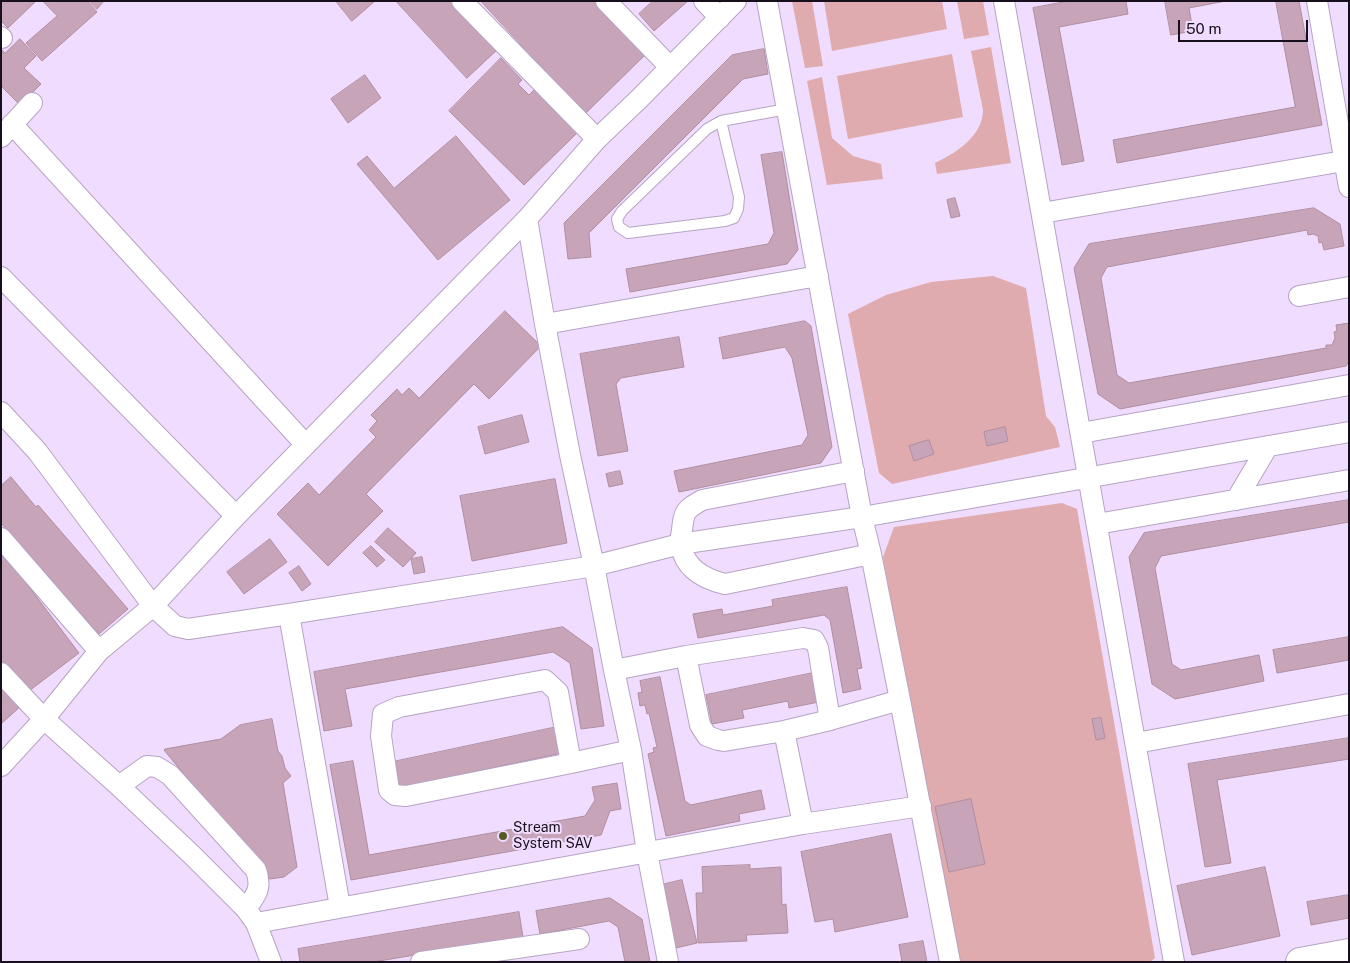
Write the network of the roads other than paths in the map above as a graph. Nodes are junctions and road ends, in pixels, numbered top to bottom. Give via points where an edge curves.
1 (462, 1) edge
2 (606, 1) edge
3 (704, 1) edge
4 (736, 1) edge
5 (767, 1) edge
6 (1004, 1) edge
7 (1316, 1) edge
8 (720, 18) junction
9 (670, 67) junction
10 (32, 103) dead end
11 (787, 109) junction
12 (721, 121) junction
13 (7, 130) edge
14 (597, 139) junction
15 (1346, 161) edge
16 (1349, 187) edge
17 (1042, 213) junction
18 (527, 219) junction
19 (818, 276) junction
20 (1, 277) edge
21 (1349, 287) edge
22 (1299, 296) dead end
23 (545, 324) junction
24 (1349, 385) edge
25 (1, 412) edge
26 (1349, 432) edge
27 (1081, 433) junction
28 (306, 445) junction
29 (1268, 446) junction
30 (854, 472) junction
31 (1089, 477) junction
32 (1349, 480) edge
33 (1236, 500) junction
34 (236, 516) junction
35 (862, 518) junction
36 (1097, 524) junction
37 (1, 538) edge
38 (680, 544) junction
39 (871, 554) junction
40 (594, 566) junction
41 (153, 606) junction
42 (289, 614) junction
43 (99, 651) junction
44 (686, 656) junction
45 (614, 670) junction
46 (1, 673) edge
47 (900, 700) junction
48 (1349, 704) edge
49 (44, 718) junction
50 (830, 720) junction
51 (784, 731) junction
52 (1136, 743) junction
53 (631, 750) junction
54 (4, 756) edge
55 (571, 763) junction
56 (119, 786) junction
57 (921, 806) junction
58 (803, 824) junction
59 (647, 852) junction
60 (340, 907) junction
61 (251, 916) junction
62 (579, 940) dead end
63 (1349, 953) edge
64 (480, 958) edge
65 (271, 962) edge
66 (421, 962) edge
67 (668, 962) edge
68 (950, 962) edge
69 (1174, 962) edge
70 (1300, 962) edge

1 - 14 street
2 - 9 street
3 - 8 street
4 - 8 street
5 - 11 street
6 - 17 street
7 - 15 street
8 - 9 street
9 - 14 street
10 - 13 street
11 - 12 lane
11 - 19 street
12 - 12 lane via 738,197 734,218 628,233 619,227 617,219 622,211 707,129
13 - 28 street
14 - 18 street
15 - 16 street
15 - 17 street
17 - 27 street
18 - 23 street
18 - 28 street
19 - 23 street
19 - 30 street
20 - 34 street
21 - 22 street
23 - 40 street
24 - 27 street
25 - 41 street via 37,451
26 - 29 street
27 - 31 street
28 - 34 street
29 - 31 street
29 - 33 street
30 - 35 street
30 - 38 street via 702,500 684,515
31 - 35 street
31 - 36 street
32 - 33 street
33 - 36 street
34 - 41 street
35 - 38 street
35 - 39 street
36 - 52 street
37 - 43 street
38 - 39 street via 685,560 697,573 725,584
38 - 40 street
39 - 47 street
40 - 42 street
40 - 45 street
41 - 42 street via 175,626 188,629
41 - 43 street
42 - 60 street
43 - 49 street
44 - 45 street
44 - 50 street via 803,638 814,640
44 - 51 street via 700,725 707,736 724,741
45 - 53 street
46 - 49 street
47 - 50 street
47 - 57 street
48 - 52 street
49 - 54 street
49 - 56 street
50 - 51 street
51 - 58 street
52 - 69 street
53 - 55 street
53 - 59 street
55 - 55 street via 558,692 545,680 399,707 383,714 381,736 389,790 395,795 406,796
56 - 61 street
56 - 61 street via 147,766 158,767 170,775 256,870 260,880
57 - 58 street
57 - 68 street
58 - 59 street
59 - 60 street
59 - 67 street
60 - 61 street
61 - 65 street
62 - 64 street
63 - 70 main road
64 - 66 street

